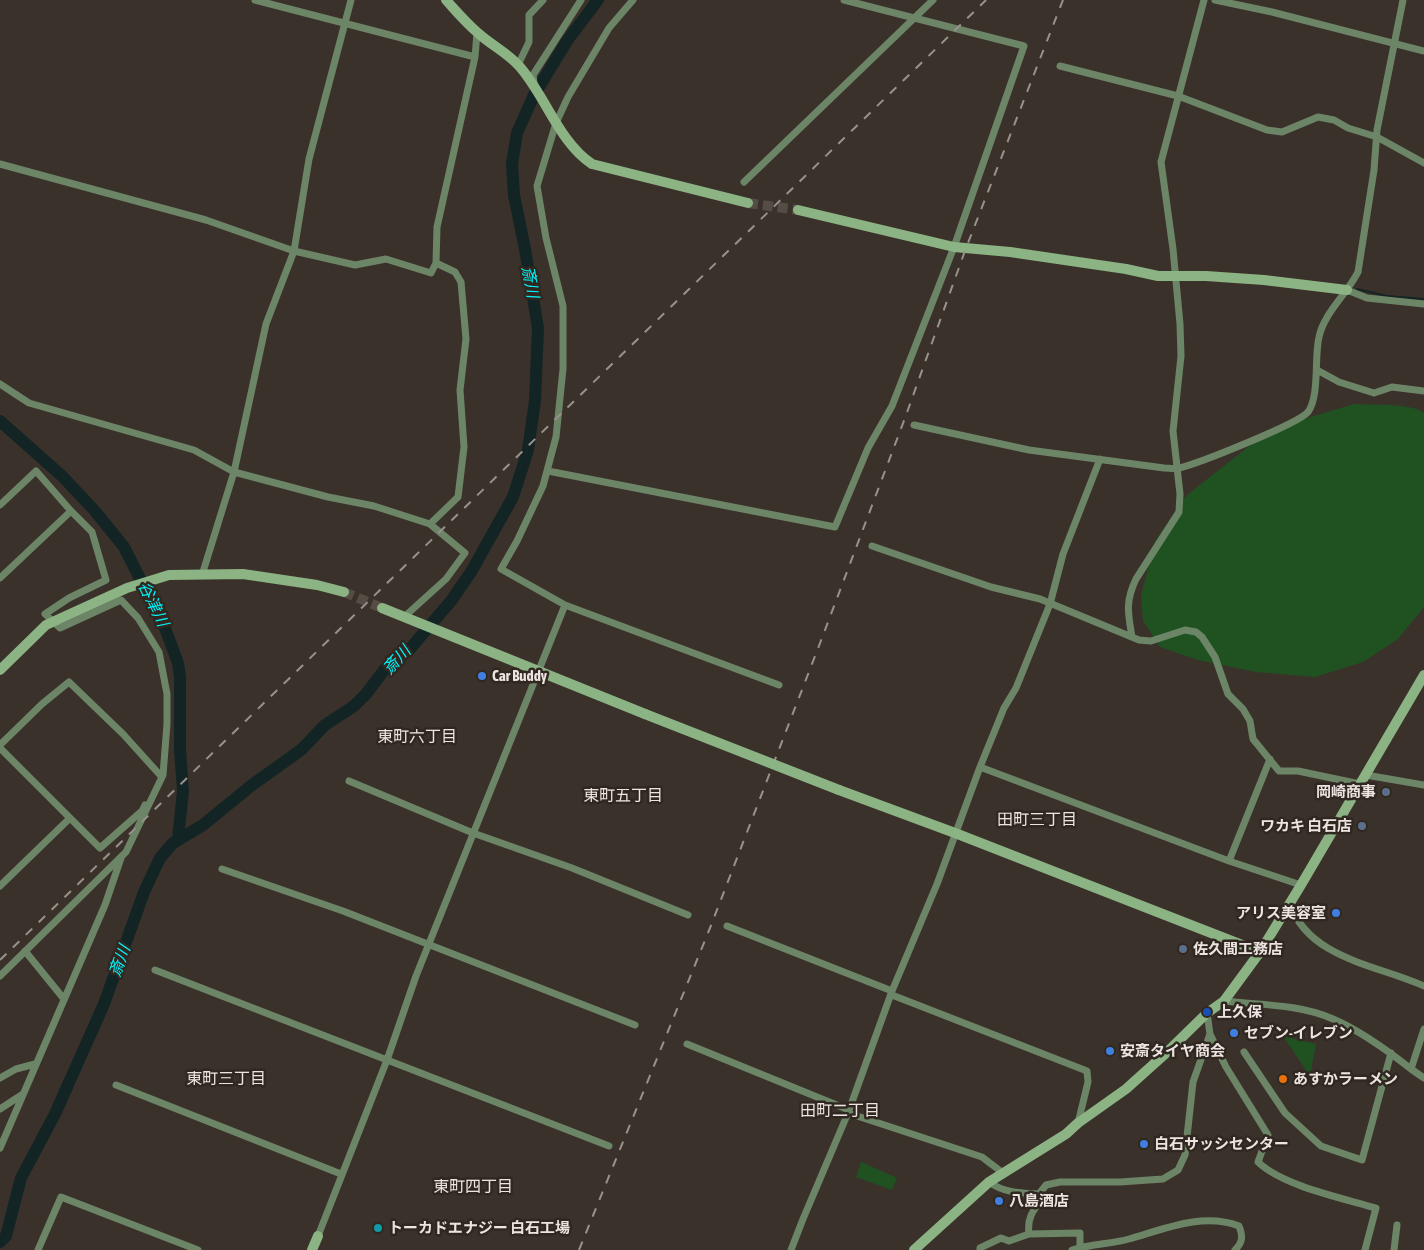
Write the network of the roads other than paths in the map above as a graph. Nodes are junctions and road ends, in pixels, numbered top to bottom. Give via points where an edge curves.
1 (255, 0) edge
2 (351, 0) edge
3 (446, 0) edge
4 (543, 0) edge
5 (581, 0) edge
6 (633, 0) edge
7 (844, 0) edge
8 (933, 0) edge
9 (1204, 0) edge
10 (1215, 0) edge
11 (1403, 0) edge
12 (914, 19) junction
13 (346, 23) junction
14 (478, 33) junction
15 (1395, 43) junction
16 (1424, 51) edge
17 (475, 56) junction
18 (518, 64) junction
19 (1060, 66) dead end
20 (534, 84) junction
21 (1178, 96) junction
22 (555, 120) junction
23 (1376, 136) junction
24 (1424, 163) edge
25 (0, 164) edge
26 (744, 182) dead end
27 (748, 203) tunnel mouth
28 (798, 210) tunnel mouth
29 (954, 247) junction
30 (294, 251) junction
31 (436, 263) junction
32 (1176, 277) junction
33 (1347, 290) junction
34 (1424, 304) edge
35 (1317, 370) junction
36 (0, 384) edge
37 (1424, 391) edge
38 (914, 425) dead end
39 (1100, 459) junction
40 (1177, 468) junction
41 (548, 471) junction
42 (234, 472) junction
43 (0, 505) edge
44 (71, 511) junction
45 (430, 524) junction
46 (872, 546) dead end
47 (202, 575) junction
48 (0, 578) edge
49 (344, 592) tunnel mouth
50 (1050, 604) junction
51 (564, 605) junction
52 (382, 608) tunnel mouth
53 (406, 618) junction
54 (52, 622) junction
55 (1132, 637) junction
56 (0, 670) edge
57 (538, 672) junction
58 (1424, 675) edge
59 (779, 685) dead end
60 (0, 747) edge
61 (1270, 759) junction
62 (980, 767) junction
63 (1366, 775) junction
64 (162, 776) junction
65 (349, 781) dead end
66 (1360, 784) junction
67 (1424, 785) edge
68 (69, 818) junction
69 (473, 833) junction
70 (955, 833) junction
71 (122, 857) junction
72 (1229, 861) junction
73 (222, 869) dead end
74 (1301, 885) junction
75 (0, 886) edge
76 (1290, 904) junction
77 (688, 915) dead end
78 (727, 926) dead end
79 (430, 946) junction
80 (25, 951) junction
81 (1260, 952) junction
82 (155, 970) dead end
83 (0, 976) edge
84 (1424, 986) edge
85 (892, 993) junction
86 (64, 999) junction
87 (1224, 1001) junction
88 (1207, 1012) junction
89 (635, 1025) dead end
90 (1424, 1029) edge
91 (1210, 1034) junction
92 (687, 1044) dead end
93 (1244, 1052) dead end
94 (1391, 1053) junction
95 (387, 1060) junction
96 (35, 1064) junction
97 (1411, 1069) junction
98 (0, 1078) edge
99 (1424, 1078) edge
100 (116, 1085) dead end
101 (23, 1094) junction
102 (0, 1109) edge
103 (849, 1112) junction
104 (1078, 1122) junction
105 (609, 1146) dead end
106 (0, 1148) edge
107 (1003, 1173) junction
108 (341, 1174) junction
109 (989, 1182) junction
110 (1039, 1194) junction
111 (1397, 1225) dead end
112 (1030, 1234) junction
113 (318, 1236) joint
114 (1080, 1248) junction
115 (38, 1250) edge
116 (198, 1250) edge
117 (312, 1250) edge
118 (791, 1250) edge
119 (914, 1250) edge
120 (980, 1250) edge
121 (1072, 1250) edge
122 (1235, 1250) edge
123 (1365, 1250) edge
124 (1394, 1250) edge

1 - 13 street
2 - 13 street
3 - 14 street
4 - 18 street via 529,16 529,42
5 - 20 street via 533,75
6 - 22 street via 609,28
7 - 12 street
8 - 12 street
9 - 21 street
10 - 15 street
11 - 15 street
12 - 26 street
12 - 29 street via 1024,46
13 - 17 street
13 - 30 street via 309,159
14 - 17 street
14 - 18 street
15 - 16 street
15 - 23 street
17 - 31 street via 438,227
18 - 20 street
19 - 21 street
20 - 22 street
21 - 23 street via 1267,130 1282,132 1318,117
21 - 32 street via 1161,162
22 - 27 street via 580,156 592,164
22 - 41 street via 537,186 563,306 563,369 556,437
23 - 24 street
23 - 33 street via 1358,272
25 - 30 street via 206,220
28 - 29 street
29 - 32 street via 1010,252
29 - 41 street via 892,406 868,448 835,527
30 - 31 street via 355,265 386,260 431,273
30 - 42 street via 266,324
31 - 45 street via 455,272 461,282 466,338 460,390 464,447 458,497
32 - 33 street via 1264,280
32 - 40 street via 1180,356 1173,431
33 - 34 street via 1368,298
33 - 35 street via 1322,326 1318,338
35 - 37 street via 1339,382 1374,393 1392,387
35 - 40 street via 1307,413 1228,451
36 - 42 street via 29,403 194,450
38 - 39 street via 1029,450
39 - 40 street
39 - 50 street via 1063,554
40 - 55 street via 1179,512 1131,590 1128,605
41 - 51 street via 501,569
42 - 45 street via 374,506
42 - 47 street
43 - 44 street via 36,471
44 - 48 street
44 - 54 street via 92,532 106,580 45,614
45 - 53 street via 464,553 446,580
46 - 50 street
47 - 49 street via 243,574
47 - 54 street via 169,575 127,588
50 - 55 street
50 - 62 street
51 - 57 street
51 - 59 street
52 - 53 street
53 - 57 street
54 - 56 street
54 - 64 street via 60,628 121,600 138,618 159,652 164,673 167,724
55 - 61 street via 1151,641 1185,630 1202,637 1215,657 1228,694 1243,709 1250,721 1253,738
57 - 69 street
57 - 70 street, bridge
58 - 63 street
60 - 64 street via 42,704 69,682
60 - 68 street
61 - 66 street via 1279,772 1298,771
61 - 72 street
62 - 70 street
62 - 72 street
63 - 66 street
63 - 67 street
64 - 68 street via 142,811 100,848
64 - 71 street
65 - 69 street
66 - 74 street
68 - 75 street
69 - 77 street via 572,868
69 - 79 street
70 - 81 street
70 - 85 street
71 - 80 street
71 - 86 street via 105,906
72 - 74 street
73 - 79 street via 343,911
74 - 76 street
76 - 81 street
76 - 84 street via 1311,935 1334,952
78 - 85 street
79 - 89 street
79 - 95 street
80 - 83 street
80 - 86 street
81 - 87 street
82 - 95 street
85 - 103 street
85 - 104 street via 1087,1071 1088,1082
86 - 96 street
87 - 88 street
87 - 94 street via 1290,1008 1334,1019
88 - 91 street
88 - 104 street via 1126,1089
90 - 97 street
91 - 110 street via 1193,1082 1185,1155 1178,1170 1163,1179 1060,1182 1046,1185
91 - 123 street via 1226,1067 1268,1135 1258,1162 1266,1170 1299,1185 1376,1208
92 - 103 street
93 - 94 street via 1285,1113 1321,1146 1362,1160
94 - 97 street
95 - 105 street
95 - 108 street
96 - 98 street
96 - 101 street
97 - 99 street
100 - 108 street
101 - 102 street
101 - 106 street
103 - 107 street via 982,1157
103 - 118 street
104 - 107 street via 1066,1134
107 - 109 street
108 - 113 street
109 - 110 street via 1012,1192
109 - 119 street
110 - 112 street via 1042,1200 1028,1223
111 - 124 street
112 - 114 street via 1080,1233
112 - 120 street via 1009,1241 1001,1238
113 - 117 street
114 - 121 street
114 - 122 street via 1185,1223 1228,1222 1239,1226 1242,1234 1241,1244
115 - 116 street via 61,1197

